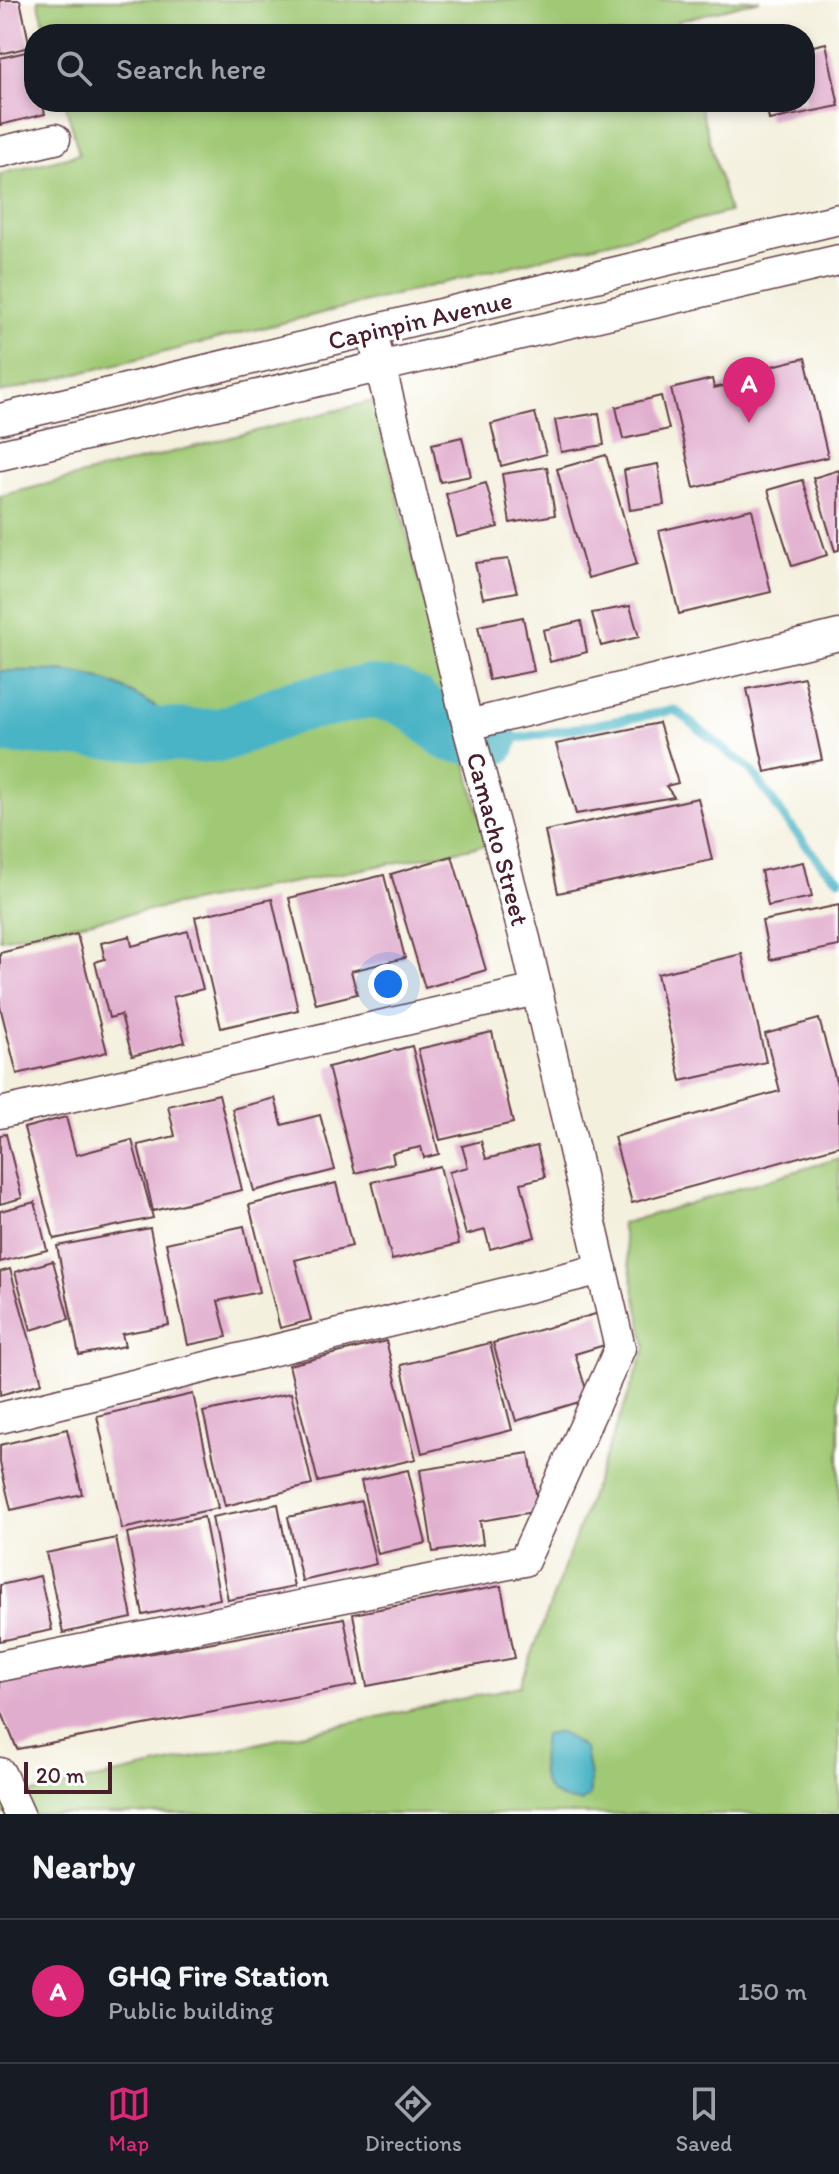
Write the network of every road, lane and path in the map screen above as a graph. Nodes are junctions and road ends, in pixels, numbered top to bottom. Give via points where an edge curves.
1 (55, 139) dead end
2 (0, 152) edge
3 (839, 219) edge
4 (839, 260) edge
5 (372, 332) junction
6 (380, 367) junction
7 (0, 419) edge
8 (0, 455) edge
9 (839, 635) edge
10 (471, 736) junction
11 (536, 990) junction
12 (0, 1113) edge
13 (602, 1269) junction
14 (0, 1418) edge
15 (0, 1666) edge
16 (0, 1773) edge
17 (19, 1814) edge

1 - 2 street
3 - 5 street, Capinpin Avenue
4 - 6 street, Capinpin Avenue
5 - 6 street, Camacho Street
5 - 7 street, Capinpin Avenue
6 - 8 street, Capinpin Avenue
6 - 10 street, Camacho Street
9 - 10 street
10 - 11 street, Camacho Street
11 - 12 street
11 - 13 street, Camacho Street
13 - 14 street
13 - 15 street, Camacho Street via 620,1348 524,1561
16 - 17 street

